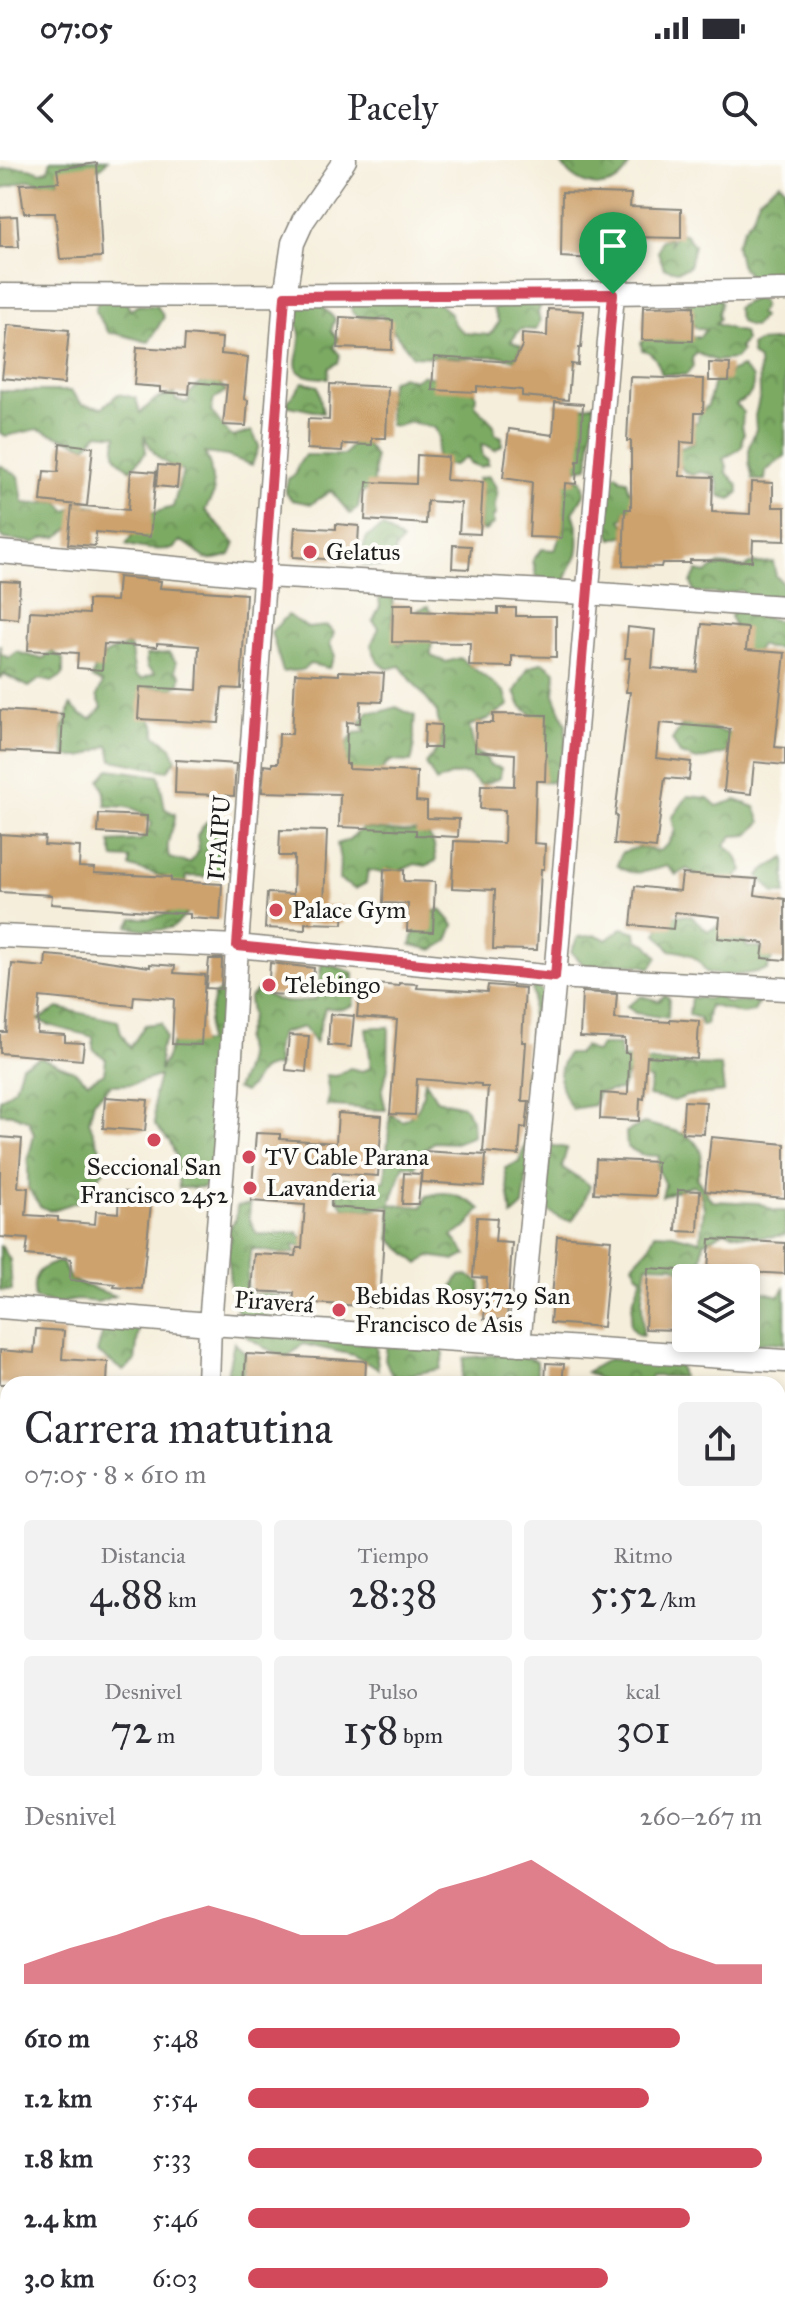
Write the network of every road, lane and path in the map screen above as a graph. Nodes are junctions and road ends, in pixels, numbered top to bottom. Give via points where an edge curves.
1 (345, 160) edge
2 (785, 290) edge
3 (613, 294) junction
4 (0, 295) edge
5 (285, 296) junction
6 (0, 552) edge
7 (265, 576) junction
8 (586, 593) junction
9 (785, 607) edge
10 (0, 936) edge
11 (237, 946) junction
12 (555, 977) junction
13 (785, 989) edge
14 (0, 1307) edge
15 (210, 1324) junction
16 (519, 1344) junction
17 (785, 1361) edge
18 (208, 1376) edge

1 - 5 street, ITAIPU via 293,243
2 - 3 street
3 - 5 street
3 - 8 street
4 - 5 street
5 - 7 street, ITAIPU
6 - 7 street
7 - 8 street
7 - 11 street, ITAIPU
8 - 9 street
8 - 12 street
10 - 11 street
11 - 12 street
11 - 15 street, ITAIPU
12 - 13 street
12 - 16 street
14 - 15 street, Piraverá
15 - 16 street, Piraverá
15 - 18 street, ITAIPU
16 - 17 street, Piraverá

